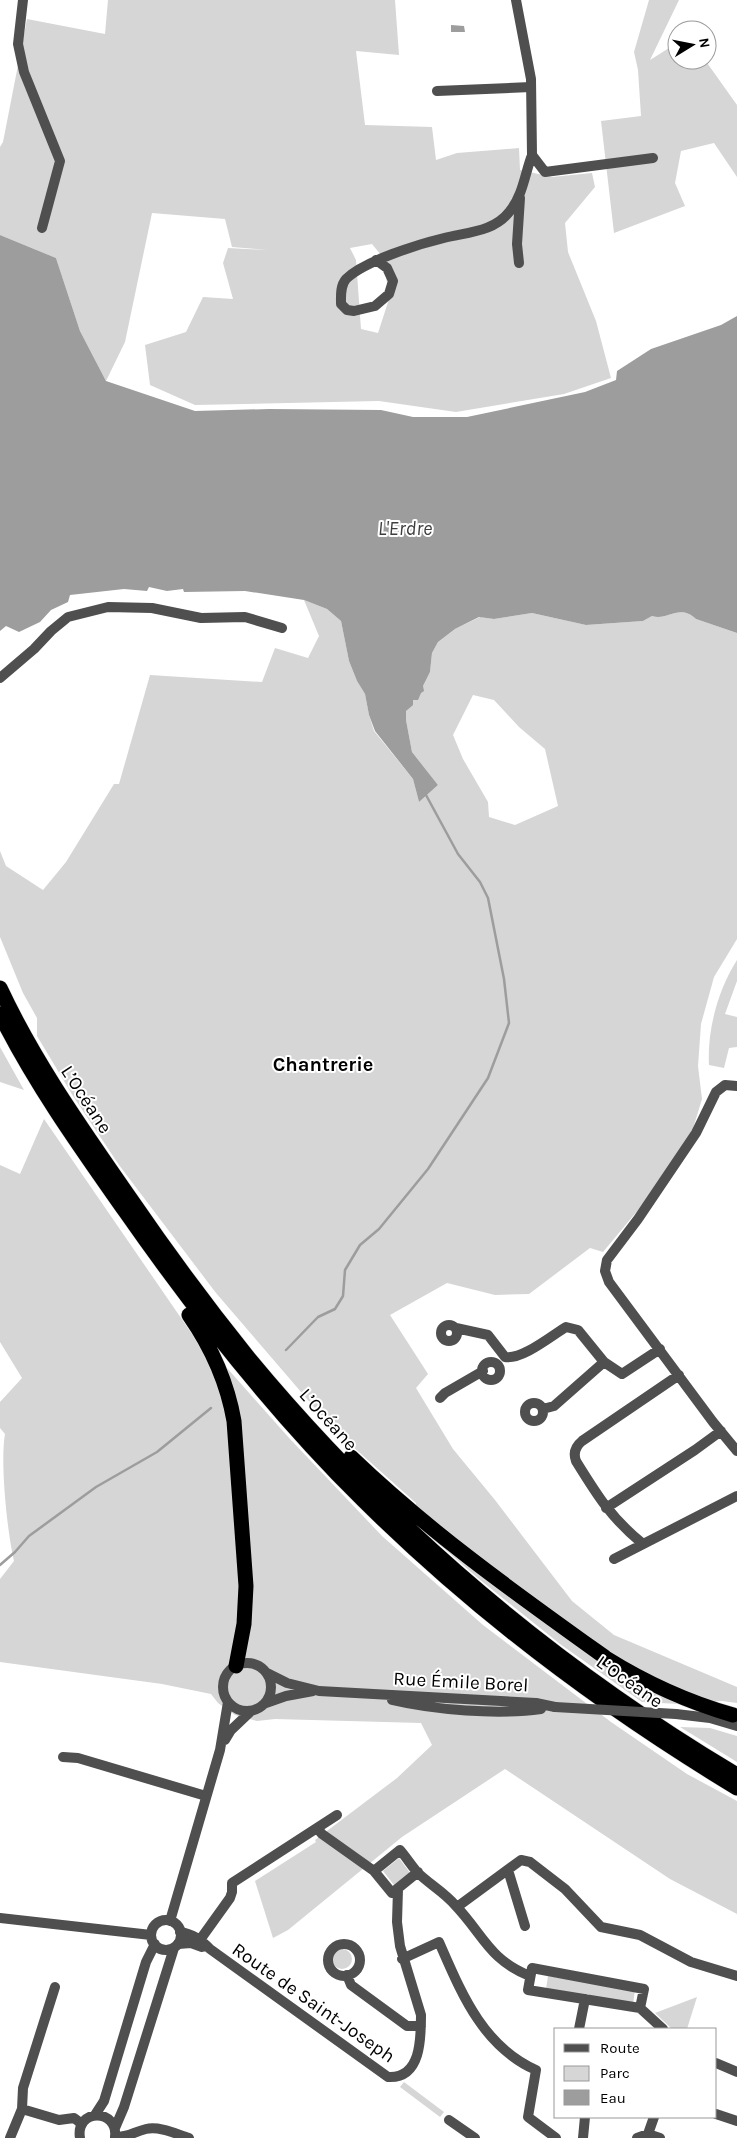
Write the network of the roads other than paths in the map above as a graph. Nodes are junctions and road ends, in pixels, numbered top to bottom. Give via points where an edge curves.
1 (23, 0) edge
2 (516, 0) edge
3 (531, 87) junction
4 (437, 91) dead end
5 (532, 155) junction
6 (653, 158) dead end
7 (522, 190) junction
8 (42, 228) dead end
9 (376, 260) junction
10 (520, 263) dead end
11 (282, 628) dead end
12 (0, 678) edge
13 (0, 988) edge
14 (0, 1014) edge
15 (737, 1086) edge
16 (165, 1268) junction
17 (456, 1328) dead end
18 (660, 1349) junction
19 (502, 1362) junction
20 (604, 1362) junction
21 (679, 1375) junction
22 (440, 1398) dead end
23 (543, 1409) dead end
24 (301, 1418) junction
25 (721, 1431) junction
26 (737, 1451) edge
27 (737, 1496) edge
28 (606, 1508) junction
29 (642, 1544) junction
30 (614, 1559) dead end
31 (236, 1666) junction
32 (267, 1673) junction
33 (319, 1690) junction
34 (228, 1702) junction
35 (266, 1703) junction
36 (251, 1711) junction
37 (736, 1719) edge
38 (220, 1750) junction
39 (63, 1757) dead end
40 (737, 1775) edge
41 (737, 1788) edge
42 (206, 1796) junction
43 (337, 1815) dead end
44 (317, 1828) junction
45 (508, 1870) junction
46 (374, 1871) junction
47 (418, 1872) junction
48 (398, 1889) junction
49 (457, 1907) junction
50 (0, 1918) edge
51 (170, 1921) junction
52 (525, 1926) dead end
53 (180, 1932) junction
54 (153, 1940) junction
55 (198, 1942) junction
56 (176, 1946) junction
57 (402, 1959) junction
58 (346, 1975) dead end
59 (530, 1976) junction
60 (737, 1976) edge
61 (55, 1987) dead end
62 (585, 1999) junction
63 (640, 2008) junction
64 (421, 2026) junction
65 (579, 2028) edge
66 (662, 2028) edge
67 (717, 2063) edge
68 (737, 2072) edge
69 (22, 2110) junction
70 (717, 2114) edge
71 (94, 2115) junction
72 (585, 2118) edge
73 (654, 2118) edge
74 (449, 2120) dead end
75 (737, 2121) edge
76 (82, 2124) junction
77 (115, 2134) edge
78 (648, 2134) junction
79 (10, 2138) edge
80 (80, 2138) edge
81 (189, 2138) edge
82 (476, 2138) edge
83 (556, 2138) edge
84 (583, 2138) edge
85 (637, 2138) edge
86 (660, 2138) edge

1 - 8 street via 18,44 24,72 60,161
2 - 3 street
3 - 4 street
3 - 5 street
5 - 6 street via 544,172
5 - 7 street
7 - 9 street via 510,212 489,228
7 - 10 street via 517,244
9 - 9 street via 346,280 341,290 341,304 346,310 375,306 389,294 393,281 386,268
11 - 12 street via 245,617 201,618 152,608 108,607 68,617
13 - 24 highway, L’Océane via 50,1080 134,1204 226,1329
14 - 16 highway, L’Océane via 47,1097
15 - 18 street via 725,1085 716,1092 703,1120 669,1174 607,1260 605,1272 613,1288
16 - 31 highway via 170,1288 217,1362 231,1401 246,1586 244,1624
16 - 41 highway, L’Océane via 235,1359 292,1425 422,1556 502,1625 581,1686 659,1740
17 - 19 street via 488,1335
18 - 20 street via 622,1374
18 - 21 street
19 - 20 street via 520,1356 566,1327 572,1327
19 - 22 street via 500,1374 494,1380 486,1378 483,1371
20 - 23 street via 554,1406
21 - 25 street
21 - 28 street via 578,1445 574,1452
24 - 37 highway via 319,1426 386,1491 439,1534 606,1658 678,1696
24 - 40 highway, L’Océane via 403,1523 509,1616 607,1691
25 - 26 street
25 - 28 street
27 - 29 street
28 - 29 street
29 - 30 street
31 - 32 street via 253,1664
31 - 34 street via 224,1683
32 - 33 street, Rue Émile Borel via 280,1681
32 - 35 street via 271,1688
33 - 35 street, Rue Émile Borel
33 - 37 street, Rue Émile Borel, bridge
34 - 36 street via 239,1710
34 - 38 street
35 - 36 street
36 - 38 street via 231,1730
38 - 42 street
39 - 42 street via 78,1758
42 - 51 street
43 - 44 street
44 - 46 street
44 - 55 street via 232,1883 230,1898
45 - 49 street
45 - 52 street
45 - 60 street via 521,1860 530,1862 565,1889 601,1927 640,1935 691,1962
46 - 47 street via 400,1850
46 - 48 street via 392,1893
47 - 48 street
47 - 49 street
48 - 57 street via 397,1922
49 - 59 street via 491,1952 512,1968
50 - 54 street
51 - 53 street
51 - 54 street via 155,1925
53 - 55 street, Route de Saint-Joseph via 193,1935
53 - 56 street
54 - 56 street via 162,1949
54 - 71 street via 104,2102
55 - 56 street, Route de Saint-Joseph
55 - 64 street, Route de Saint-Joseph via 388,2077 399,2078 414,2063
56 - 77 street
57 - 64 street via 419,2008
57 - 83 street via 439,1942 466,2003 486,2033 521,2063 536,2070 528,2117
58 - 64 street via 350,1985 407,2026
59 - 62 street via 528,1990
59 - 63 street via 532,1968 644,1989
61 - 69 street via 23,2088
62 - 63 street
62 - 65 street
63 - 66 street
67 - 68 street
69 - 76 street via 59,2120 74,2118
69 - 79 street
70 - 75 street
71 - 76 street
71 - 77 street via 108,2119
72 - 84 street
73 - 78 street
74 - 82 street
76 - 80 street
77 - 81 street via 128,2137 146,2129 163,2130
78 - 85 street
78 - 86 street

